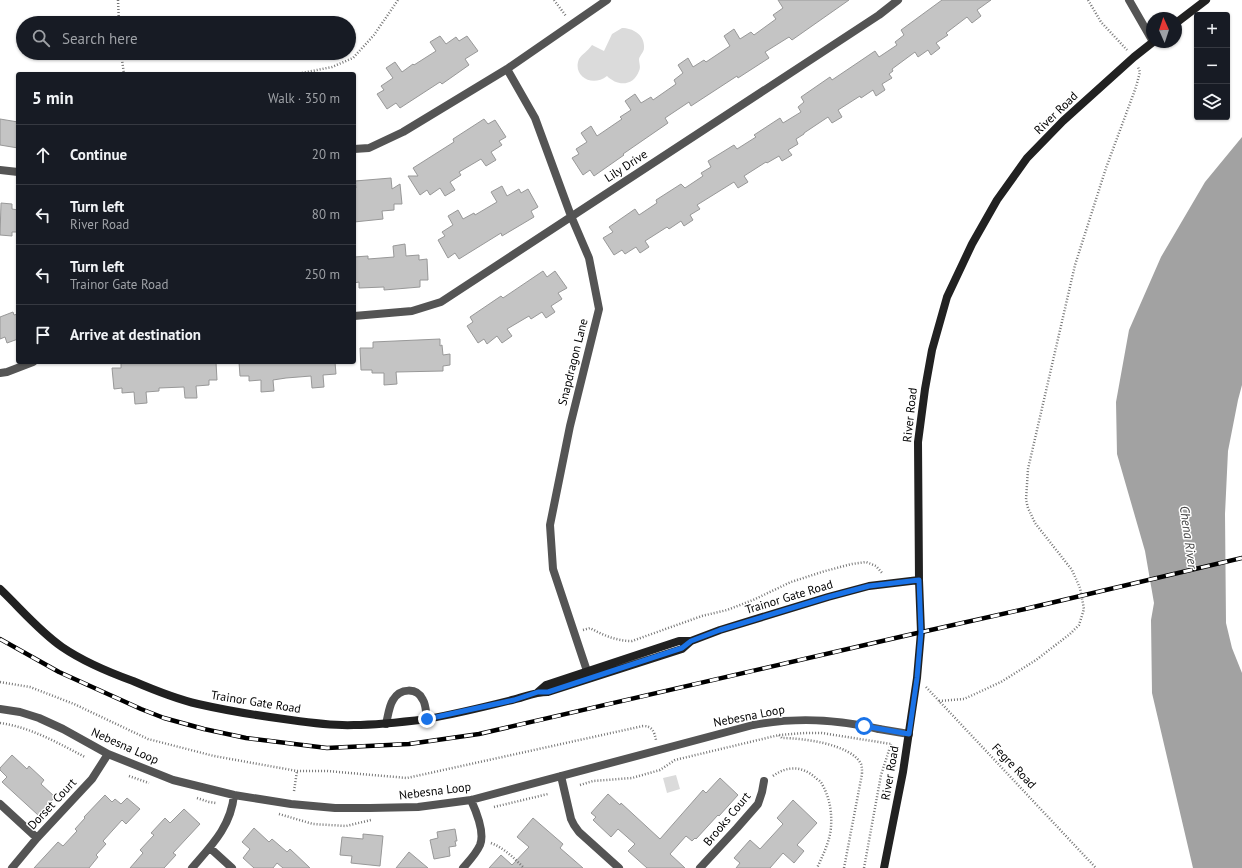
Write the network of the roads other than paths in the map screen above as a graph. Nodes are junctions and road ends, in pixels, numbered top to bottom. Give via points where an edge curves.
1 (607, 0) edge
2 (898, 0) edge
3 (1129, 0) edge
4 (1206, 0) edge
5 (1182, 18) edge
6 (1146, 30) edge
7 (1146, 46) edge
8 (507, 69) junction
9 (356, 149) edge
10 (0, 170) edge
11 (16, 172) edge
12 (571, 216) junction
13 (356, 316) edge
14 (28, 364) edge
15 (0, 373) edge
16 (919, 580) junction
17 (0, 589) edge
18 (691, 641) junction
19 (588, 671) junction
20 (538, 692) junction
21 (0, 709) edge
22 (427, 719) junction
23 (386, 724) junction
24 (909, 734) junction
25 (108, 754) junction
26 (562, 776) junction
27 (764, 781) road end
28 (234, 795) junction
29 (471, 800) junction
30 (0, 804) edge
31 (37, 838) junction
32 (210, 848) junction
33 (12, 868) edge
34 (192, 868) edge
35 (232, 868) edge
36 (463, 868) edge
37 (619, 868) edge
38 (700, 868) edge
39 (884, 868) edge

1 - 8 street
2 - 12 street, Lily Drive via 879,15
3 - 6 street
4 - 5 main road
7 - 16 main road, River Road via 1063,121 1027,158 986,219 947,297 932,350 918,442
8 - 9 street via 403,132 369,148
8 - 12 street, Snapdragon Lane via 535,118
10 - 11 street
12 - 13 street, Lily Drive via 441,302 412,311
12 - 19 street, Snapdragon Lane via 589,258 599,309 570,426 550,525 553,569
14 - 15 street
16 - 18 main road, Trainor Gate Road via 869,586
16 - 24 main road, River Road via 921,632
17 - 23 main road, Trainor Gate Road via 61,647 108,672 163,693 197,704 271,718 353,726
18 - 19 main road, Trainor Gate Road via 679,641
18 - 20 main road, Trainor Gate Road via 682,648 656,658 548,692
19 - 20 main road, Trainor Gate Road via 546,685
20 - 22 main road, Trainor Gate Road via 514,700
21 - 25 street, Nebesna Loop via 39,718
22 - 23 main road, Trainor Gate Road
22 - 23 street via 424,700 417,692 407,690 398,693 392,701
24 - 26 street, Nebesna Loop via 834,721 772,722
24 - 39 main road, River Road
25 - 28 street, Nebesna Loop via 173,780
25 - 31 street, Dorset Court via 92,779
26 - 29 street, Nebesna Loop
26 - 37 street via 574,825
27 - 38 street, Brooks Court via 758,804
28 - 29 street, Nebesna Loop via 335,808 418,807
28 - 32 street via 229,818
29 - 36 street via 481,840
30 - 31 street
31 - 33 street, Dorset Court
32 - 34 street
32 - 35 street

